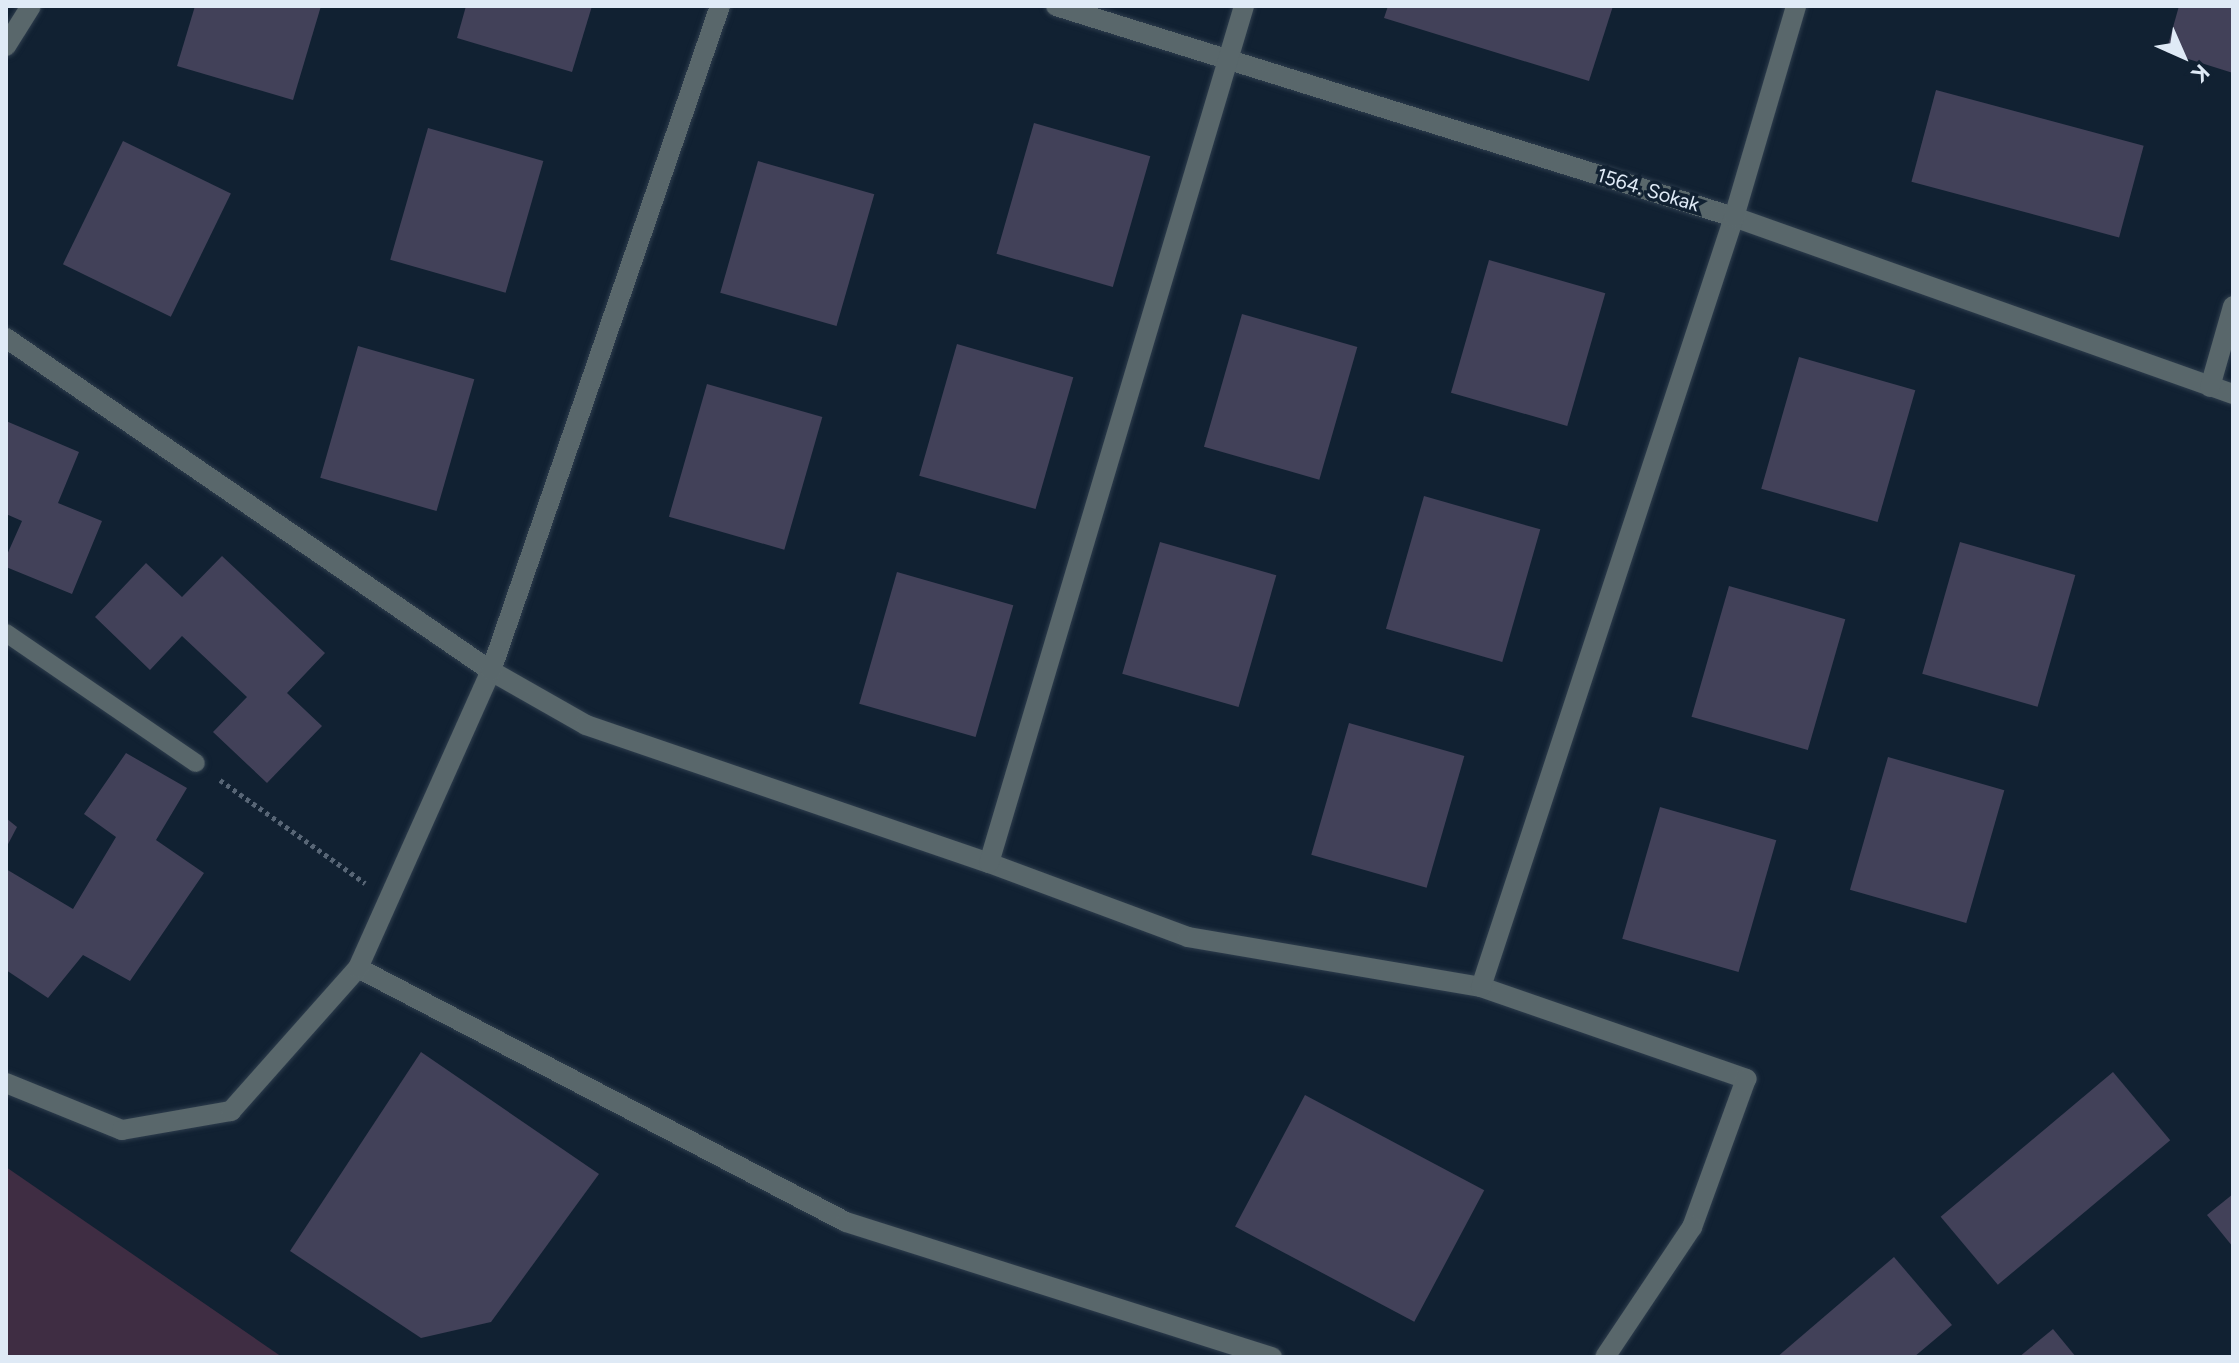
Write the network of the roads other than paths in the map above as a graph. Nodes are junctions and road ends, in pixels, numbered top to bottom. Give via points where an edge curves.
1 (31, 6) edge
2 (720, 6) edge
3 (1056, 6) edge
4 (1244, 6) edge
5 (1796, 6) edge
6 (6, 46) edge
7 (1228, 62) junction
8 (1734, 217) junction
9 (2233, 306) edge
10 (6, 338) edge
11 (2210, 387) junction
12 (2233, 394) edge
13 (6, 633) edge
14 (491, 671) junction
15 (196, 763) road end
16 (989, 863) junction
17 (358, 968) junction
18 (1481, 987) junction
19 (6, 1083) edge
20 (1272, 1357) edge
21 (1605, 1357) edge

1 - 6 street
2 - 14 street
3 - 7 street, 1564. Sokak
4 - 7 street
5 - 8 street
7 - 8 street, 1564. Sokak
7 - 16 street
8 - 11 street, 1564. Sokak
8 - 18 street
9 - 11 street
10 - 14 street
11 - 12 street, 1564. Sokak
13 - 15 lane
14 - 16 street via 586,725
14 - 17 street
16 - 18 street via 1188,937
17 - 19 street via 231,1111 122,1130
17 - 20 street via 846,1222
18 - 21 street via 1746,1079 1692,1227

